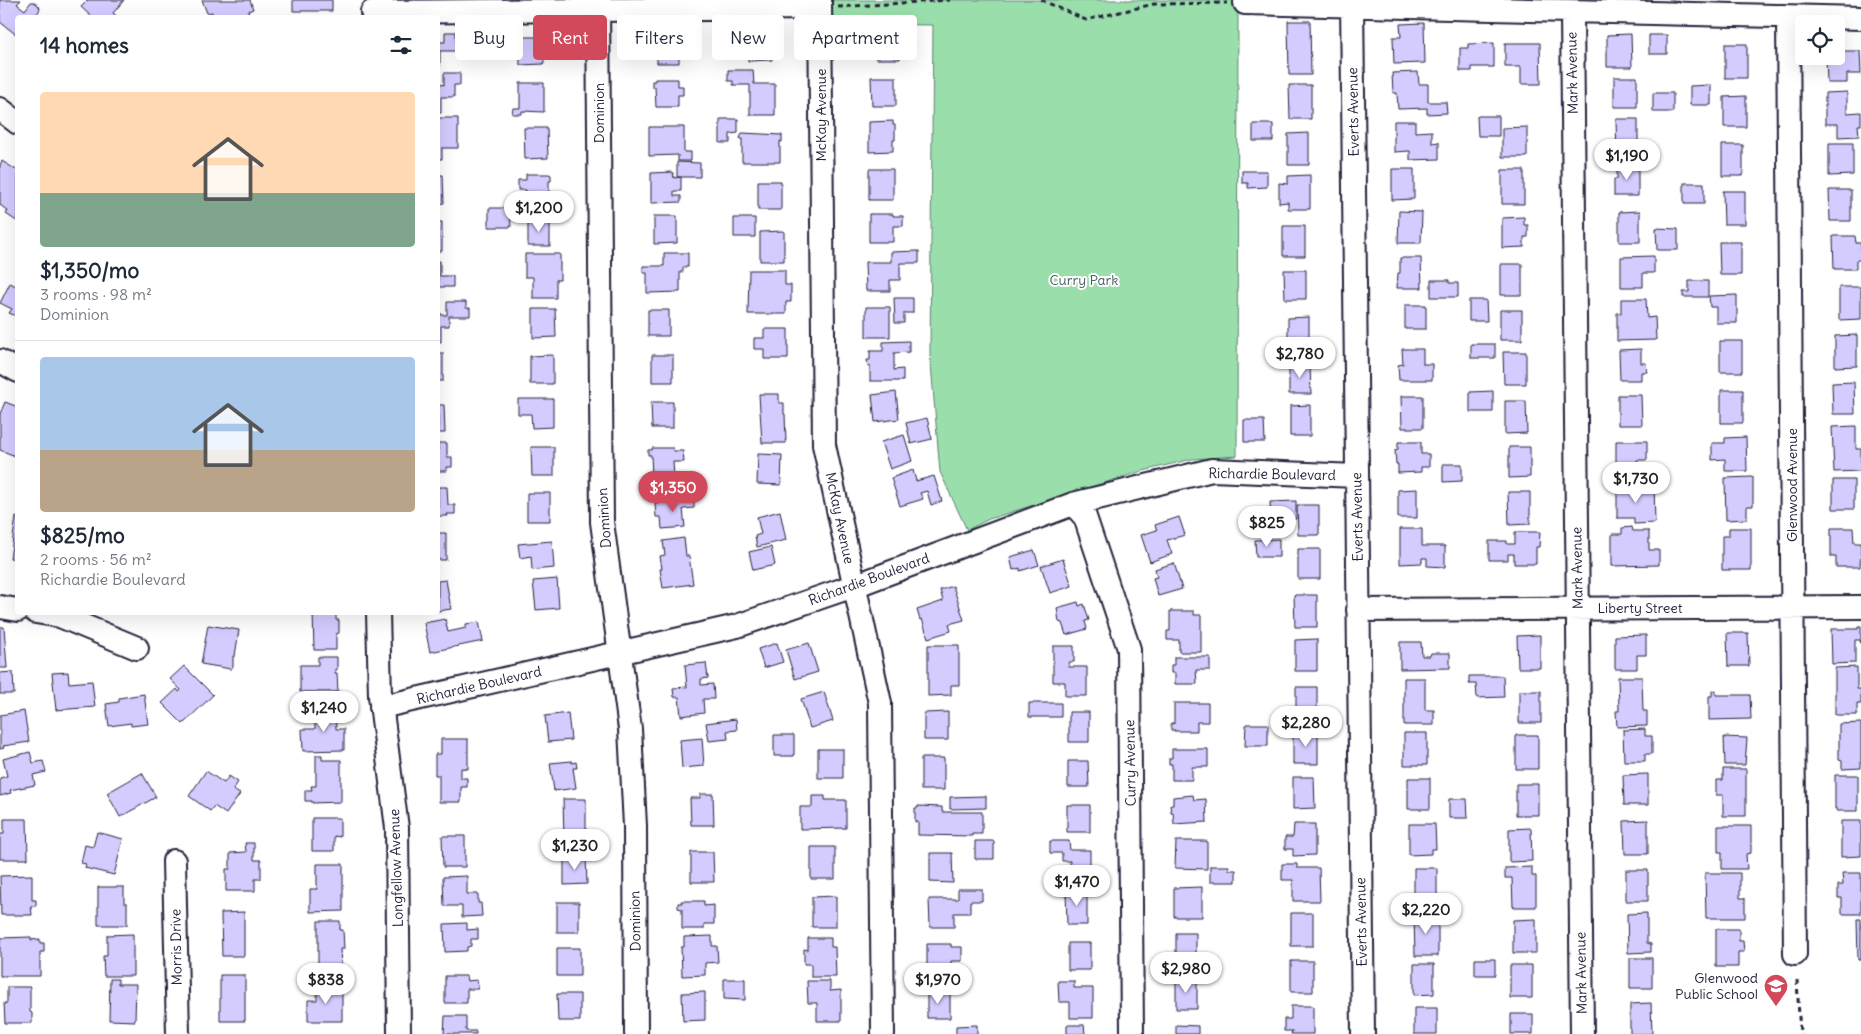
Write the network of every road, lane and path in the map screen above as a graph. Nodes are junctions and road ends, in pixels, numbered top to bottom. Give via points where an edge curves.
1 (950, 0) edge
2 (1042, 0) edge
3 (1237, 3) joint
4 (1352, 3) edge
5 (825, 5) edge
6 (598, 6) edge
7 (1684, 7) edge
8 (372, 10) edge
9 (1572, 12) junction
10 (1788, 16) junction
11 (1861, 18) edge
12 (0, 109) edge
13 (15, 121) edge
14 (0, 361) edge
15 (15, 369) edge
16 (1357, 476) junction
17 (1073, 504) junction
18 (855, 585) junction
19 (0, 607) edge
20 (1793, 607) junction
21 (1861, 607) edge
22 (1578, 609) junction
23 (15, 610) edge
24 (1358, 610) junction
25 (54, 615) edge
26 (378, 615) edge
27 (137, 648) dead end
28 (620, 652) junction
29 (381, 707) junction
30 (174, 861) dead end
31 (1795, 954) dead end
32 (1797, 980) dead end
33 (178, 1034) edge
34 (399, 1034) edge
35 (636, 1034) edge
36 (884, 1034) edge
37 (1132, 1034) edge
38 (1362, 1034) edge
39 (1582, 1034) edge
40 (1800, 1034) edge

1 - 5 path
2 - 3 path via 1086,20 1154,4
3 - 4 street
4 - 9 street
4 - 16 street, Everts Avenue
5 - 6 street
5 - 18 street, McKay Avenue via 824,445
6 - 8 street
6 - 28 street, Dominion via 602,522
7 - 9 street
7 - 10 street
9 - 22 street, Mark Avenue
10 - 11 street
10 - 20 street, Glenwood Avenue
12 - 13 street
14 - 15 street
16 - 17 street, Richardie Boulevard via 1212,470
16 - 24 street, Everts Avenue
17 - 18 street, Richardie Boulevard
17 - 37 street, Curry Avenue via 1085,517 1129,649
18 - 28 street, Richardie Boulevard via 738,626
18 - 36 street, McKay Avenue via 880,703
19 - 23 street
20 - 21 street, Liberty Street
20 - 22 street, Liberty Street
20 - 31 street, Glenwood Avenue
22 - 24 street, Liberty Street
22 - 39 street, Mark Avenue
24 - 38 street, Everts Avenue
25 - 27 street
26 - 29 street, Longfellow Avenue
28 - 29 street, Richardie Boulevard
28 - 35 street, Dominion via 630,730 635,826
29 - 34 street, Longfellow Avenue via 397,828
30 - 33 street, Morris Drive
32 - 40 path

